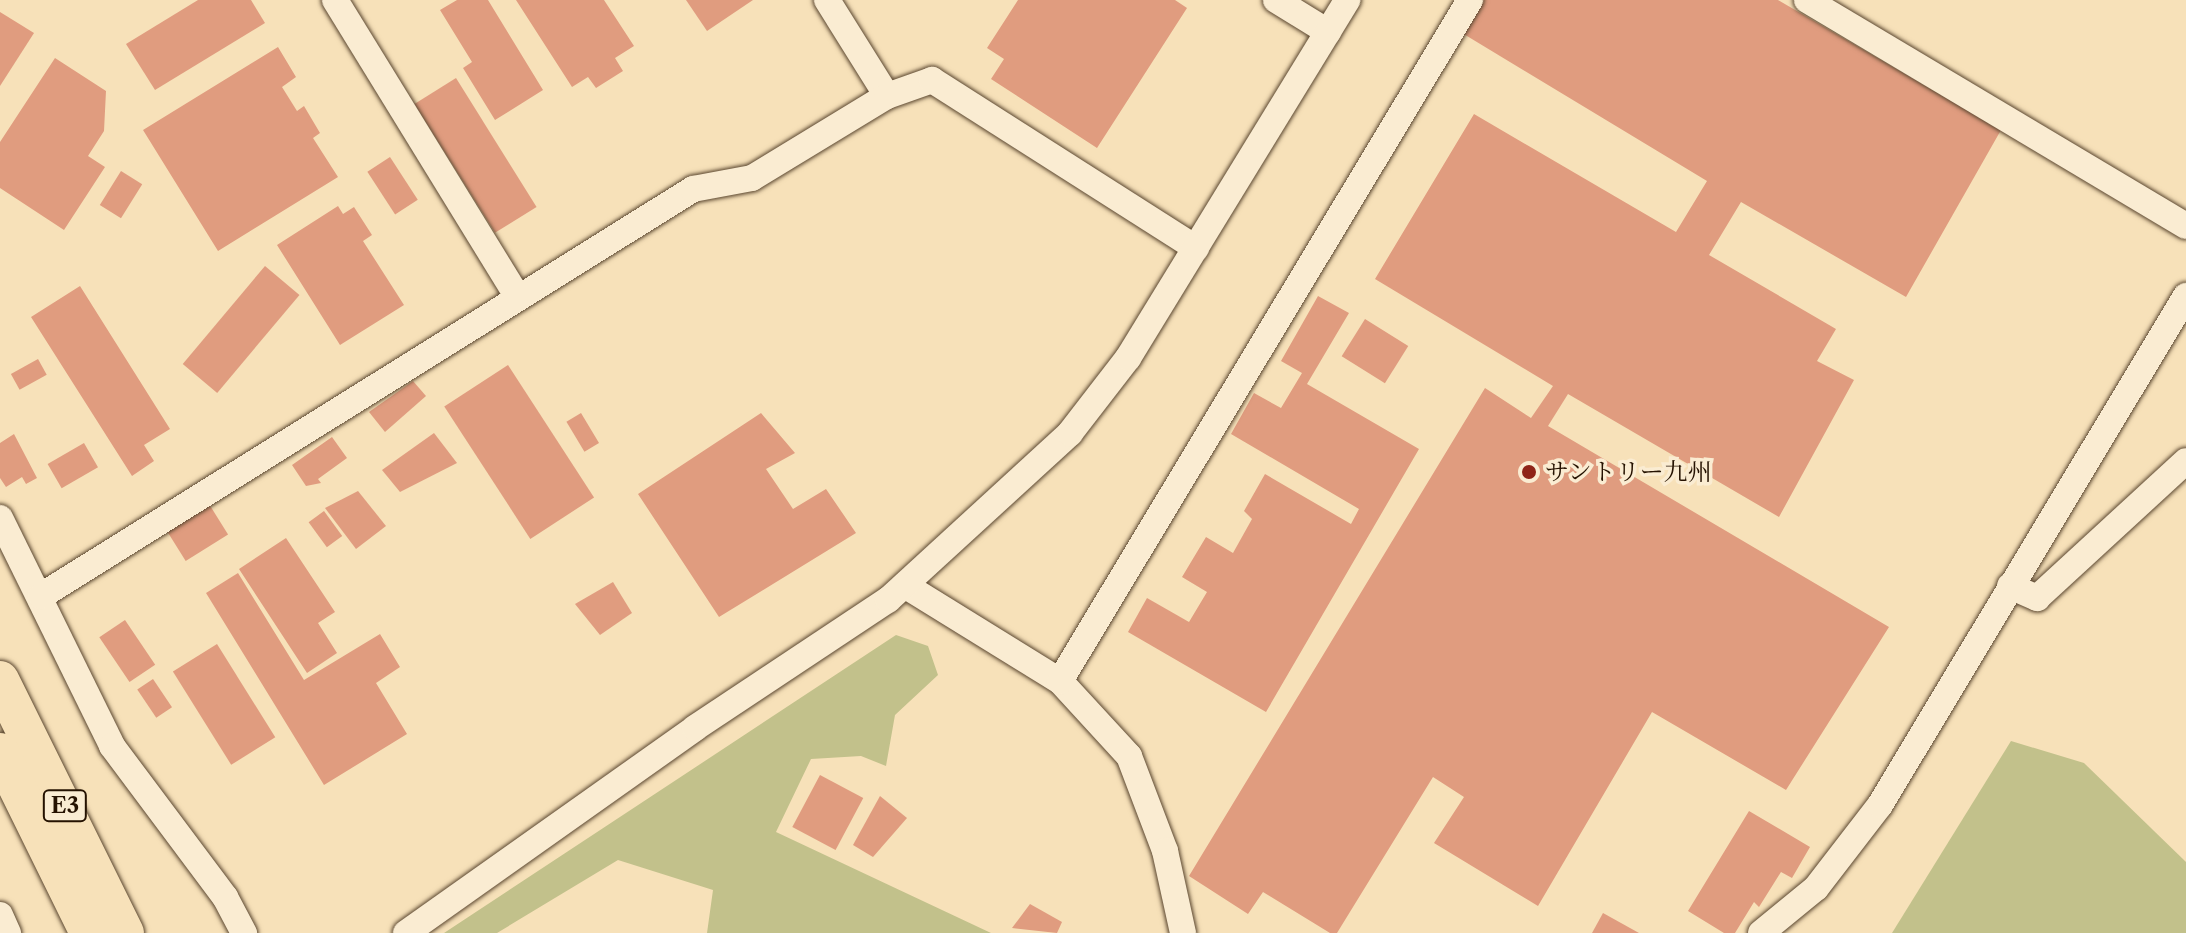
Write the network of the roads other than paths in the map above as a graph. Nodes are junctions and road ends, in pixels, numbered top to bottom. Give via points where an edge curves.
1 (335, 0) edge
2 (827, 0) edge
3 (1276, 0) edge
4 (1347, 0) edge
5 (1470, 0) edge
6 (1807, 0) edge
7 (1328, 32) junction
8 (887, 96) junction
9 (2186, 226) edge
10 (1196, 248) junction
11 (517, 296) junction
12 (2186, 296) edge
13 (2186, 461) edge
14 (0, 518) edge
15 (906, 586) junction
16 (2010, 586) junction
17 (41, 596) junction
18 (0, 680) edge
19 (1060, 681) junction
20 (0, 752) edge
21 (0, 915) edge
22 (8, 933) edge
23 (89, 933) edge
24 (125, 933) edge
25 (244, 933) edge
26 (406, 933) edge
27 (1183, 933) edge
28 (1761, 933) edge

1 - 11 street
2 - 8 street
3 - 7 street
4 - 7 street
5 - 19 street
6 - 9 street
7 - 10 street
8 - 10 street via 932,80
8 - 11 street via 752,178 693,189
10 - 15 street via 1128,358 1070,433
11 - 17 street
12 - 16 street
13 - 16 street via 2037,598
14 - 17 street
15 - 19 street
15 - 26 street via 581,806
16 - 28 street via 1880,805 1816,888
17 - 25 street via 112,746 225,897
18 - 24 highway, E3
19 - 27 street via 1129,756 1165,851
20 - 23 highway, E3
21 - 22 street

